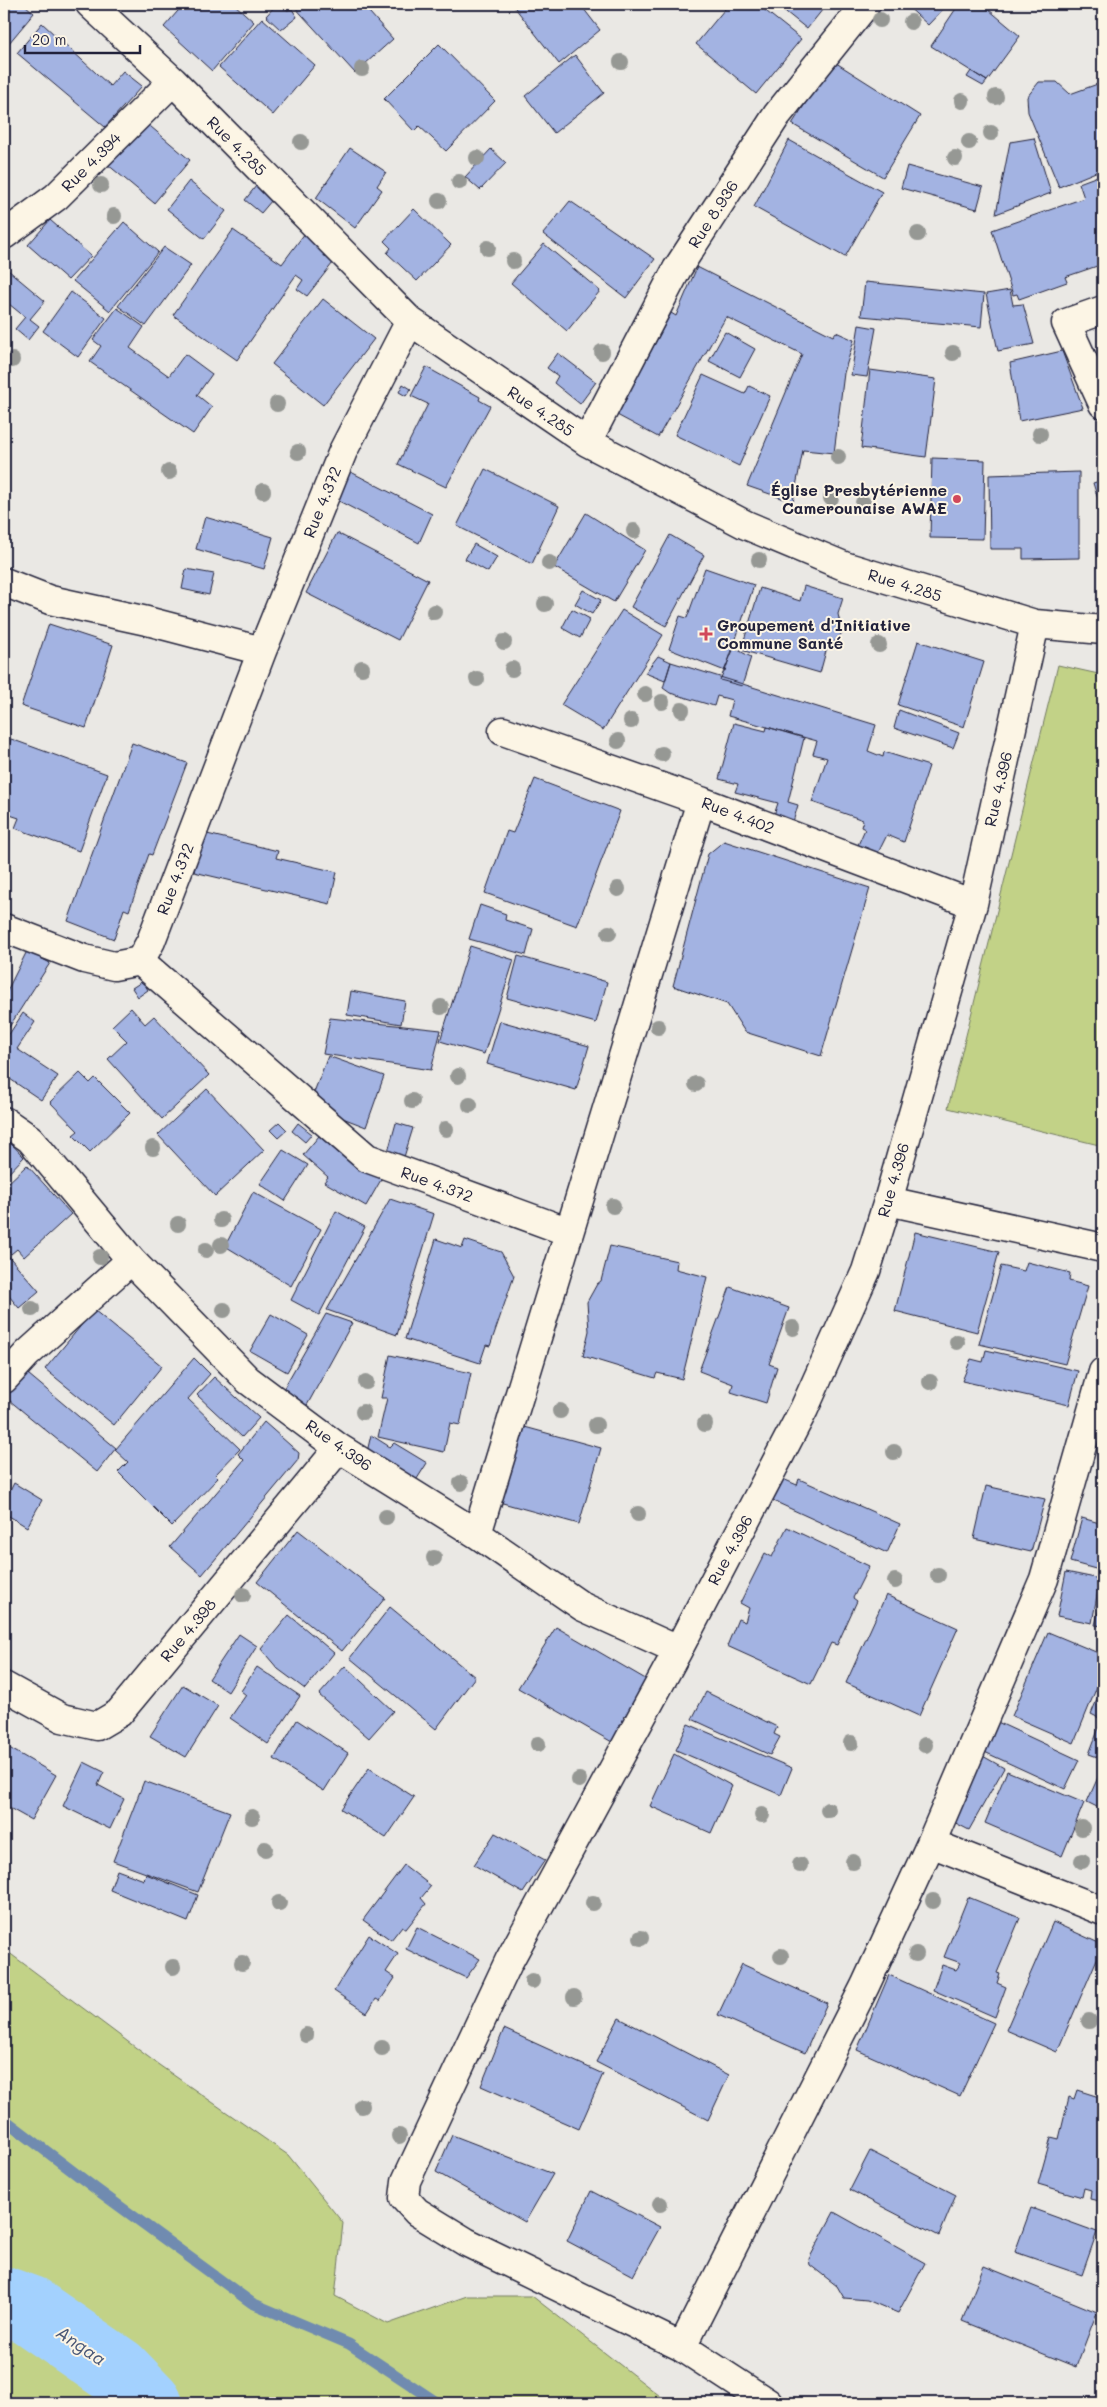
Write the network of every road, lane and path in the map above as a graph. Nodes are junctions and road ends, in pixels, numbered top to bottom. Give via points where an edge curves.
1 (90, 4) edge
2 (866, 4) edge
3 (173, 81) junction
4 (4, 235) edge
5 (1103, 310) edge
6 (410, 321) junction
7 (1103, 404) edge
8 (587, 442) junction
9 (4, 582) edge
10 (1035, 624) junction
11 (1103, 630) edge
12 (262, 651) junction
13 (503, 731) dead end
14 (701, 801) junction
15 (973, 904) junction
16 (4, 928) edge
17 (140, 961) junction
18 (4, 1121) edge
19 (888, 1202) junction
20 (569, 1232) junction
21 (1103, 1248) edge
22 (130, 1260) junction
23 (1103, 1372) edge
24 (4, 1379) edge
25 (339, 1448) junction
26 (476, 1534) junction
27 (678, 1650) junction
28 (4, 1686) edge
29 (931, 1844) junction
30 (1103, 1910) edge
31 (682, 2347) junction
32 (768, 2403) edge

1 - 3 street, Rue 4.285
2 - 8 street, Rue 8.936 via 777,115 677,269
3 - 4 street, Rue 4.394 via 56,197
3 - 6 street, Rue 4.285
5 - 7 street via 1066,323
6 - 8 street, Rue 4.285
6 - 12 street, Rue 4.372 via 343,451
8 - 10 street, Rue 4.285 via 746,525 844,566
9 - 12 street via 50,600
10 - 11 street, Rue 4.285
10 - 15 street, Rue 4.396
12 - 17 street, Rue 4.372 via 151,941
13 - 14 street, Rue 4.402
14 - 15 street, Rue 4.402
14 - 20 street
15 - 19 street, Rue 4.396
16 - 17 street via 84,959 114,966
17 - 20 street, Rue 4.372 via 367,1158
18 - 22 street, Rue 4.396 via 30,1139
19 - 21 street
19 - 27 street, Rue 4.396 via 866,1271 804,1409
20 - 26 street
22 - 24 street
22 - 25 street, Rue 4.396 via 248,1380
23 - 29 street via 1044,1579
25 - 26 street, Rue 4.396
25 - 28 street, Rue 4.398 via 119,1713 97,1726 62,1718
26 - 27 street, Rue 4.396 via 583,1607
27 - 31 street via 509,1960 406,2181 404,2198 417,2212 466,2242
29 - 30 street
29 - 31 street via 866,1986
31 - 32 street

